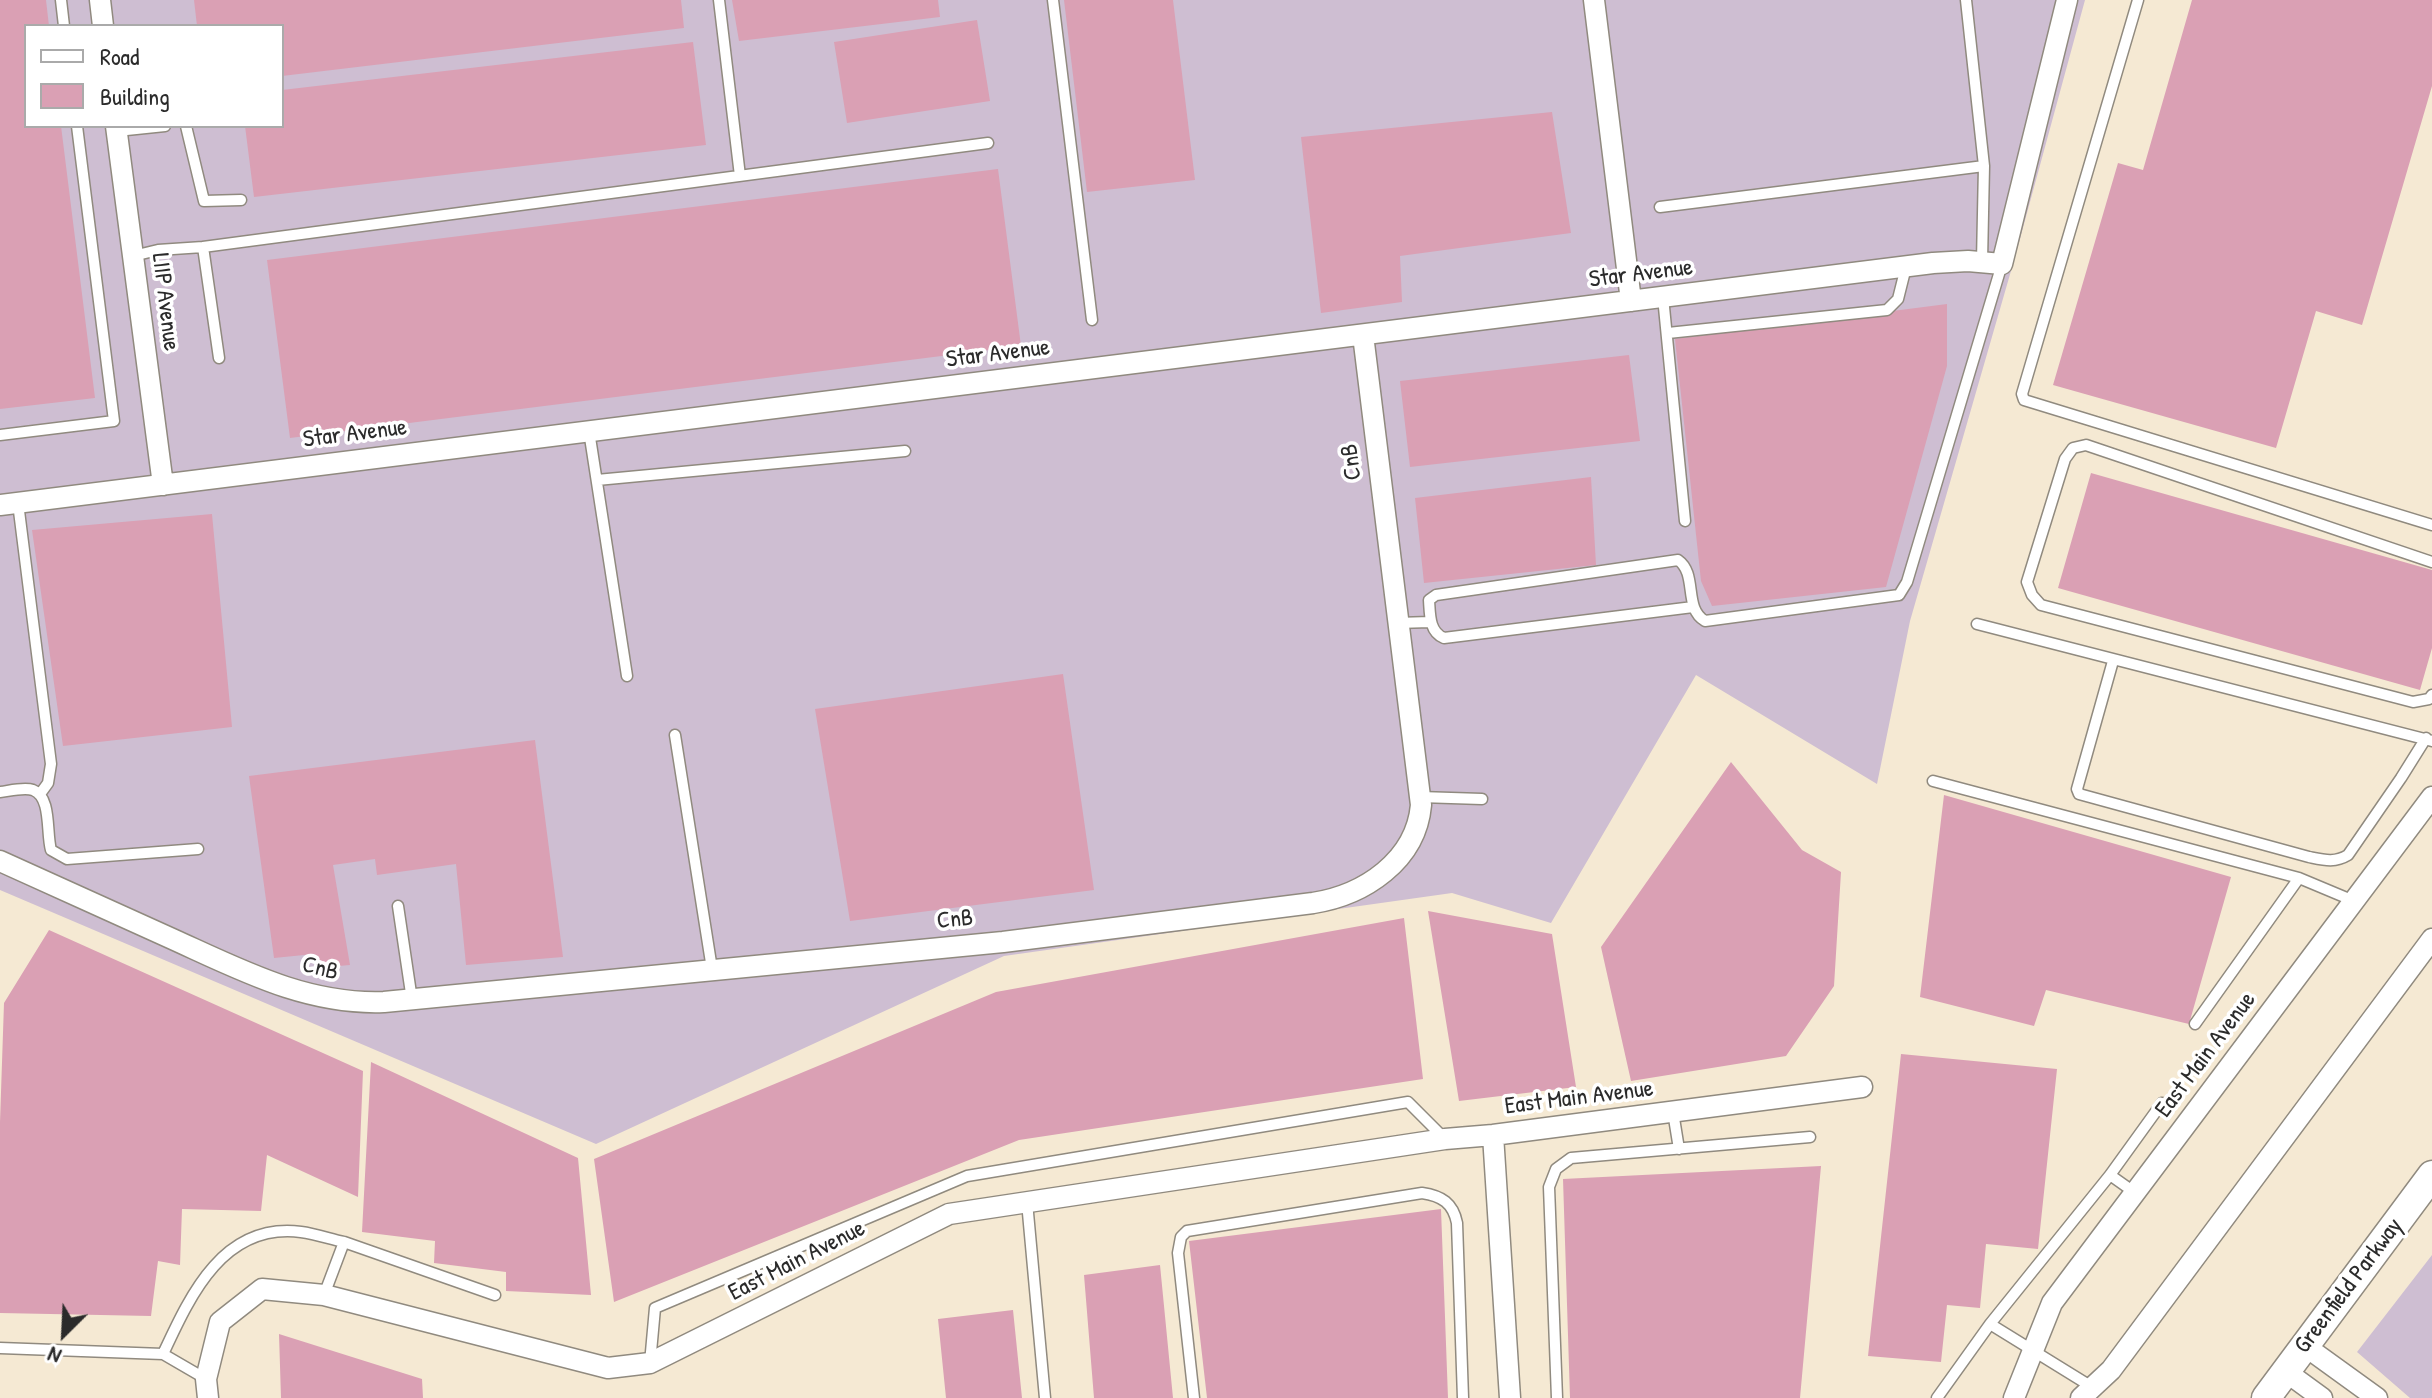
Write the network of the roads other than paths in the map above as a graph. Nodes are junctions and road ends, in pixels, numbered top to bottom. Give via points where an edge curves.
1 (61, 0) edge
2 (100, 0) edge
3 (719, 0) edge
4 (1053, 0) edge
5 (1594, 0) edge
6 (1966, 0) edge
7 (2067, 0) edge
8 (2138, 0) edge
9 (64, 24) edge
10 (103, 24) edge
11 (77, 128) edge
12 (186, 128) edge
13 (117, 129) edge
14 (988, 143) dead end
15 (1984, 166) junction
16 (740, 176) junction
17 (241, 200) dead end
18 (1660, 207) dead end
19 (203, 247) junction
20 (133, 256) junction
21 (1992, 263) junction
22 (1906, 267) junction
23 (1663, 297) junction
24 (1631, 301) junction
25 (1092, 320) dead end
26 (1668, 333) junction
27 (1363, 335) junction
28 (219, 358) dead end
29 (589, 431) junction
30 (0, 435) edge
31 (905, 451) dead end
32 (597, 480) junction
33 (163, 485) junction
34 (9, 504) edge
35 (1685, 521) dead end
36 (2432, 525) edge
37 (2432, 562) edge
38 (1693, 607) junction
39 (1430, 622) junction
40 (1397, 623) junction
41 (1977, 624) dead end
42 (2113, 661) junction
43 (627, 676) dead end
44 (2432, 695) edge
45 (675, 735) dead end
46 (2429, 739) edge
47 (1933, 781) dead end
48 (0, 792) edge
49 (40, 794) junction
50 (1420, 797) junction
51 (2432, 797) edge
52 (1482, 799) dead end
53 (198, 849) dead end
54 (0, 861) edge
55 (2299, 878) junction
56 (2354, 901) junction
57 (398, 906) dead end
58 (2432, 939) edge
59 (712, 969) junction
60 (412, 1000) junction
61 (2195, 1024) dead end
62 (1862, 1087) dead end
63 (2162, 1103) dead end
64 (1673, 1112) junction
65 (1493, 1135) junction
66 (1810, 1137) dead end
67 (1445, 1139) junction
68 (1679, 1149) junction
69 (2110, 1175) junction
70 (2432, 1175) edge
71 (2134, 1192) junction
72 (1027, 1202) junction
73 (344, 1242) junction
74 (324, 1295) junction
75 (495, 1295) dead end
76 (1990, 1324) junction
77 (2305, 1346) junction
78 (0, 1348) edge
79 (2035, 1351) junction
80 (163, 1354) junction
81 (650, 1363) junction
82 (2285, 1371) junction
83 (207, 1388) edge
84 (2086, 1392) edge
85 (1045, 1398) edge
86 (1194, 1398) edge
87 (1463, 1398) edge
88 (1510, 1398) edge
89 (1557, 1398) edge
90 (1937, 1398) edge
91 (2014, 1398) edge
92 (2266, 1398) edge
93 (2322, 1398) edge
94 (2377, 1398) edge

1 - 9 lane
2 - 10 street
3 - 16 lane
4 - 25 lane
5 - 24 street
6 - 15 lane
7 - 21 street
8 - 36 lane via 2024,400
11 - 30 lane via 114,421
12 - 17 lane via 204,201
13 - 20 street, LIIP Avenue
14 - 16 lane
15 - 18 lane
15 - 21 lane
16 - 19 lane
19 - 20 lane
19 - 28 lane
20 - 33 street, LIIP Avenue
21 - 22 street, Star Avenue
21 - 38 lane via 1899,595 1705,621
22 - 23 street, Star Avenue
22 - 26 lane via 1898,299 1887,310
23 - 24 street, Star Avenue
23 - 26 lane
24 - 27 street, Star Avenue
26 - 35 lane
27 - 29 street, Star Avenue
27 - 40 street, CnB
29 - 32 lane
29 - 33 street, Star Avenue
31 - 32 lane
32 - 43 lane
33 - 34 street, Star Avenue
34 - 49 lane via 51,764
37 - 44 lane via 2086,445 2073,448 2065,459 2027,582 2041,605 2413,702
38 - 39 lane via 1444,638
38 - 39 lane via 1686,568 1678,560 1436,595 1429,600
39 - 40 lane
40 - 50 street, CnB
41 - 42 lane
42 - 46 lane
42 - 46 lane via 2079,794 2309,857 2328,861 2348,855
45 - 59 lane
47 - 55 lane
48 - 49 lane via 31,788
49 - 53 lane via 51,850 67,859
50 - 52 lane
50 - 59 street, CnB via 1415,831 1397,860 1361,889 1326,901 1003,942
51 - 56 street, East Main Avenue
54 - 60 street, CnB via 295,991 347,1003
55 - 56 lane
55 - 61 lane
56 - 71 street, East Main Avenue
57 - 60 lane
58 - 84 street via 2120,1357
59 - 60 street, CnB
62 - 64 street, East Main Avenue
63 - 69 lane
64 - 65 street, East Main Avenue
64 - 68 lane
65 - 67 street, East Main Avenue
65 - 88 street, East Main Avenue
66 - 68 lane
67 - 72 street, East Main Avenue
67 - 81 lane via 1408,1102 967,1176 655,1308
68 - 89 lane via 1571,1158 1556,1169 1549,1187
69 - 71 lane
69 - 76 lane
70 - 77 main road, Greenfield Parkway
71 - 79 street, East Main Avenue via 2052,1303
72 - 81 street, East Main Avenue via 949,1214
72 - 85 lane
73 - 74 lane
73 - 75 lane
73 - 80 lane via 299,1232 254,1236 223,1256 190,1296
74 - 81 street, East Main Avenue via 608,1368
74 - 83 street, East Main Avenue via 262,1289 220,1322
76 - 79 lane
76 - 90 lane
77 - 82 main road, Greenfield Parkway
77 - 94 street
78 - 80 lane
79 - 84 lane
79 - 91 street, East Main Avenue
80 - 83 lane
82 - 92 main road, Greenfield Parkway
82 - 93 street
86 - 87 lane via 1178,1253 1187,1231 1422,1193 1447,1201 1455,1212

